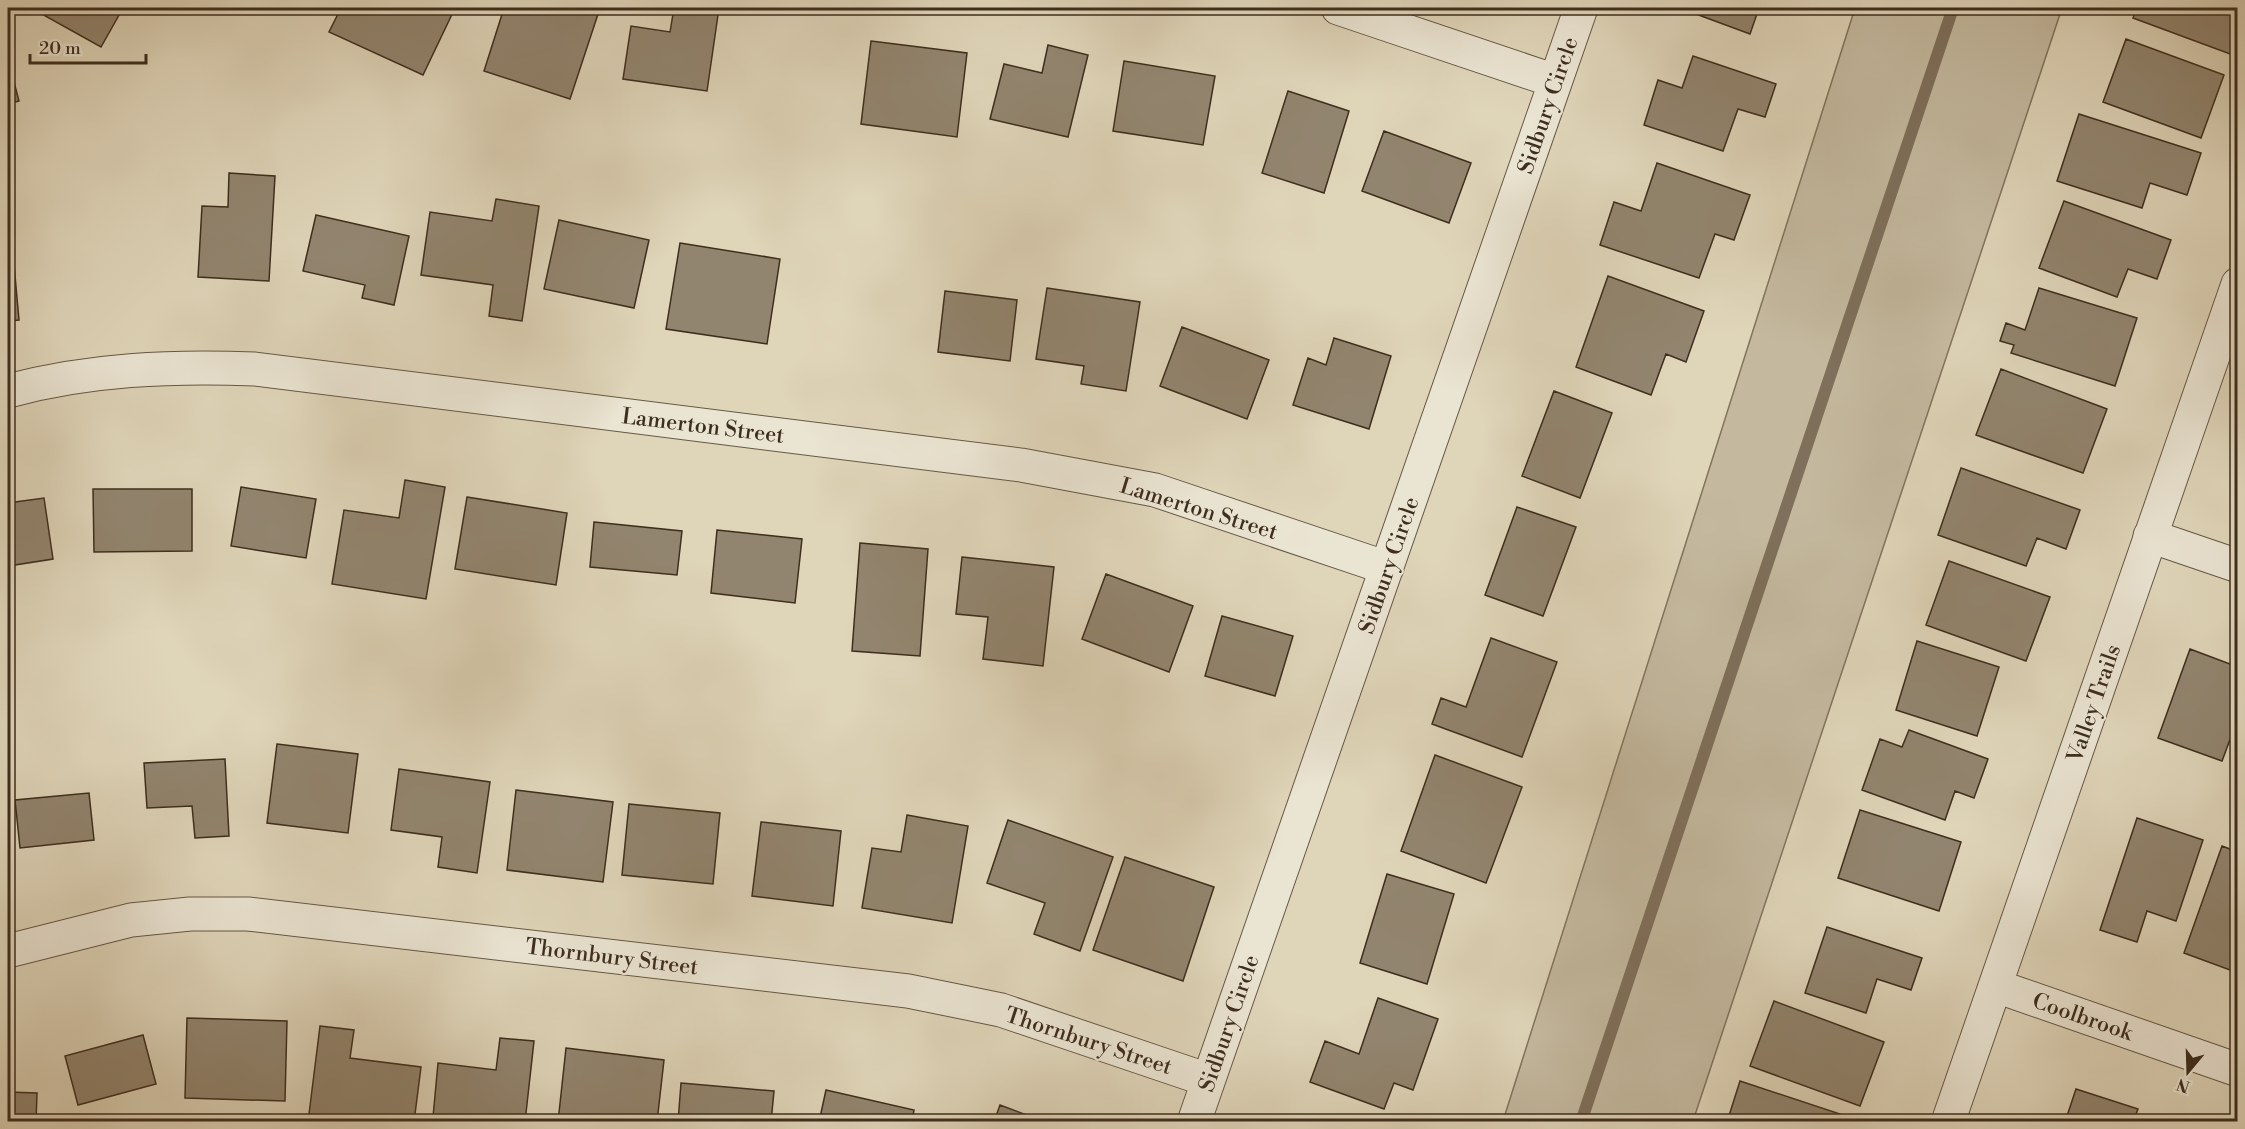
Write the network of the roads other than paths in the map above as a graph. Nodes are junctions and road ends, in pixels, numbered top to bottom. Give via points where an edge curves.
1 (1338, 8) edge
2 (1581, 8) edge
3 (1555, 81) junction
4 (2238, 284) edge
5 (8, 391) edge
6 (2150, 536) junction
7 (2238, 566) edge
8 (1387, 568) junction
9 (8, 951) edge
10 (1996, 987) junction
11 (2238, 1070) edge
12 (1208, 1080) junction
13 (1194, 1122) edge
14 (1948, 1122) edge

1 - 3 street
2 - 3 street, Sidbury Circle
3 - 8 street, Sidbury Circle
4 - 6 street, Valley Trails
5 - 8 street, Lamerton Street via 101,373 182,367 255,369 1022,465 1155,490
6 - 7 street
6 - 10 street, Valley Trails
8 - 12 street, Sidbury Circle
9 - 12 street, Thornbury Street via 131,920 248,914 908,991 1001,1010
10 - 11 street, Coolbrook
10 - 14 street, Valley Trails
12 - 13 street, Sidbury Circle

